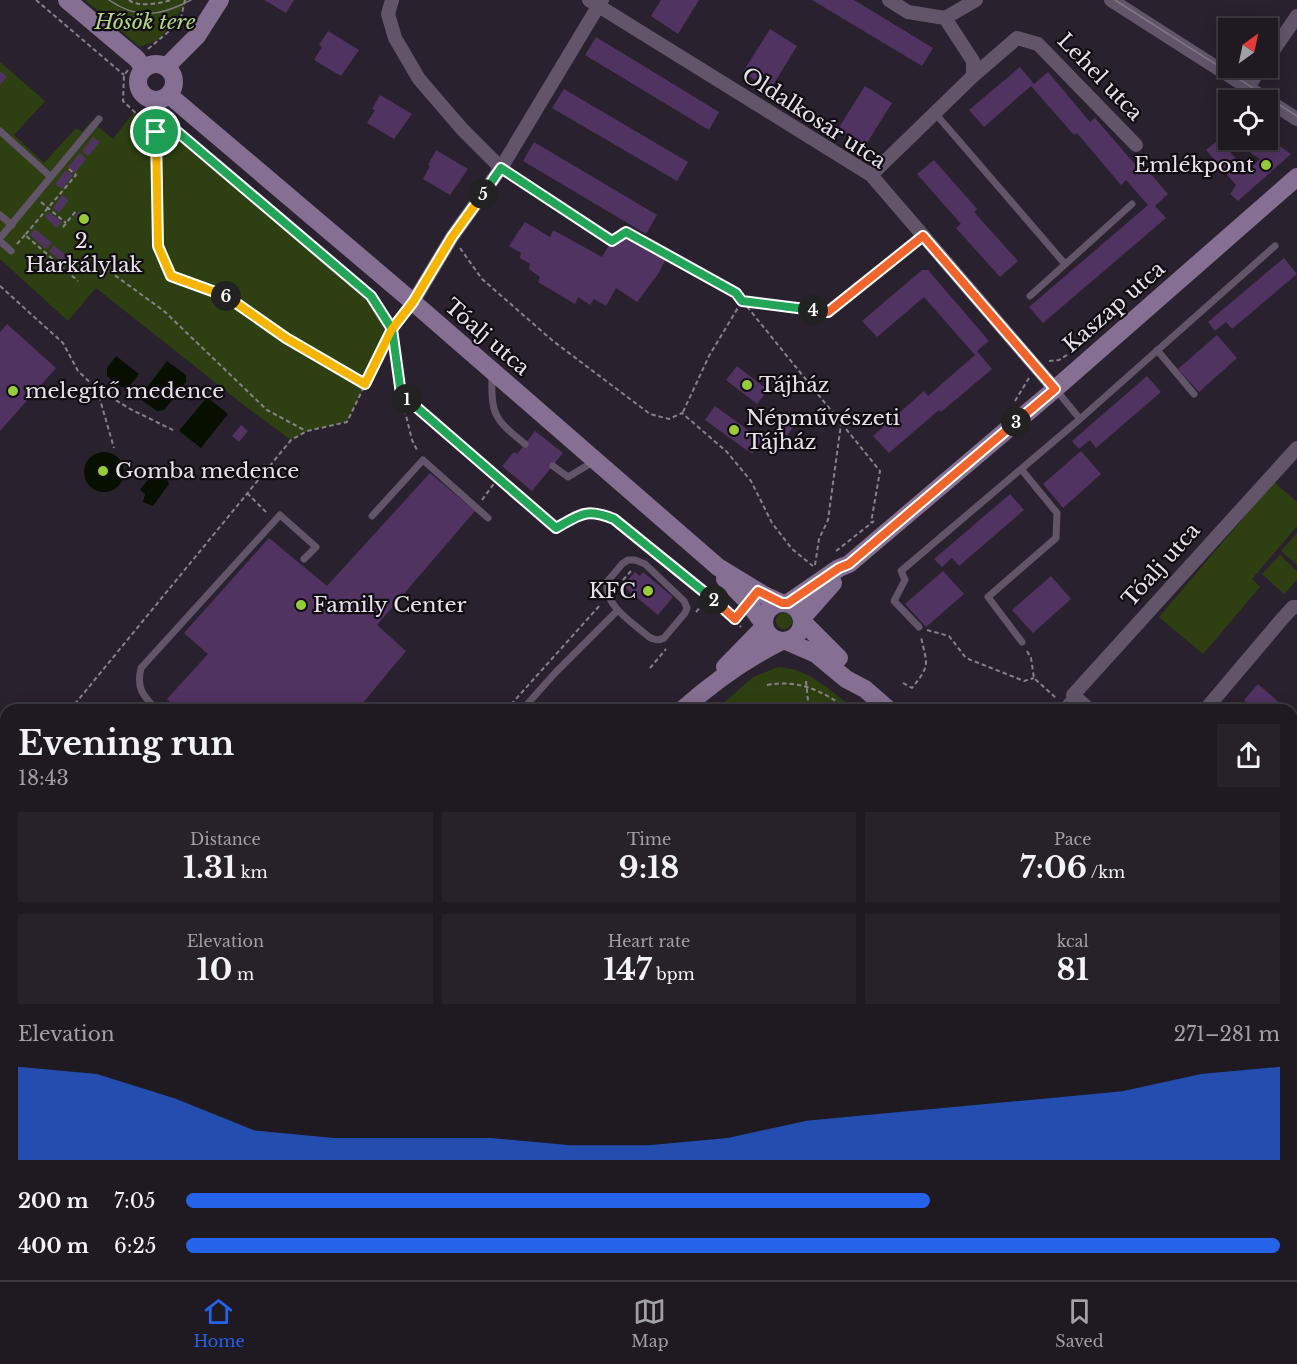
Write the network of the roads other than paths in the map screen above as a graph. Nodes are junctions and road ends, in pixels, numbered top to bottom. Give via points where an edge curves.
1 (67, 0) edge
2 (220, 0) edge
3 (392, 0) edge
4 (889, 0) edge
5 (976, 0) edge
6 (1111, 0) edge
7 (597, 2) edge
8 (1297, 16) edge
9 (945, 18) junction
10 (1278, 44) edge
11 (140, 64) junction
12 (166, 67) junction
13 (973, 76) junction
14 (1254, 78) edge
15 (1247, 88) junction
16 (169, 95) junction
17 (934, 112) junction
18 (99, 119) dead end
19 (1297, 119) edge
20 (0, 131) edge
21 (1136, 145) dead end
22 (501, 168) junction
23 (870, 175) junction
24 (51, 177) junction
25 (1297, 177) edge
26 (1132, 204) dead end
27 (0, 214) edge
28 (12, 225) junction
29 (923, 236) junction
30 (0, 240) edge
31 (612, 241) road end
32 (1275, 246) dead end
33 (11, 251) dead end
34 (1065, 264) junction
35 (1030, 296) dead end
36 (413, 302) junction
37 (828, 312) road end
38 (1157, 350) junction
39 (492, 371) junction
40 (1055, 389) junction
41 (1194, 394) dead end
42 (1080, 419) junction
43 (525, 444) dead end
44 (1297, 448) edge
45 (596, 461) junction
46 (553, 466) dead end
47 (1021, 469) junction
48 (372, 516) dead end
49 (488, 518) dead end
50 (304, 559) dead end
51 (849, 564) junction
52 (718, 567) junction
53 (785, 603) junction
54 (1297, 607) edge
55 (618, 610) junction
56 (802, 620) junction
57 (763, 625) junction
58 (919, 627) road end
59 (783, 641) junction
60 (1022, 642) road end
61 (714, 683) junction
62 (865, 689) junction
63 (1066, 703) edge
64 (152, 704) edge
65 (528, 704) edge
66 (689, 704) edge
67 (882, 704) edge
68 (1210, 704) edge

1 - 11 street
2 - 12 street via 197,36
3 - 22 street via 388,14 395,38 419,79
4 - 9 street via 908,12
5 - 9 street
6 - 15 street
7 - 22 street
7 - 23 street, Oldalkosár utca
8 - 10 street
9 - 13 street via 973,61
11 - 12 street
11 - 16 street via 141,94 159,101
12 - 16 street via 173,76 174,88
13 - 17 street
13 - 21 street, Lehel utca via 1017,38 1038,44
14 - 15 street
15 - 19 street
16 - 36 street, Tóalj utca
17 - 23 street
17 - 34 lane
18 - 24 lane
20 - 24 lane
22 - 31 lane
22 - 36 street via 452,237
23 - 29 street, Oldalkosár utca
24 - 28 lane
25 - 40 street, Kaszap utca
26 - 34 lane
27 - 28 lane
28 - 30 lane
29 - 37 lane
29 - 40 street, Oldalkosár utca
30 - 33 lane
32 - 38 lane
34 - 35 lane
36 - 39 street, Tóalj utca
38 - 41 lane
38 - 42 lane
39 - 43 lane via 492,400 500,424
39 - 45 street, Tóalj utca
40 - 42 lane
40 - 51 street, Kaszap utca
42 - 47 lane
44 - 63 street, Tóalj utca
45 - 46 lane via 568,477
45 - 52 street, Tóalj utca
47 - 58 lane via 901,571 905,580 894,601
47 - 60 lane via 1057,513 1056,538 988,597
48 - 49 lane via 423,460
50 - 64 lane via 315,547 280,515 141,668 140,690
51 - 53 street, Kaszap utca
51 - 56 street, Kaszap utca
52 - 53 street, Tóalj utca
52 - 57 street, Tóalj utca
53 - 56 street via 798,610
53 - 57 street via 770,607
54 - 68 street via 1282,619
55 - 55 lane via 655,640 664,638 687,609 680,595 640,561 628,560 607,582 608,597
55 - 65 lane
56 - 59 street via 800,632
56 - 62 street via 854,671
57 - 59 street via 770,637
57 - 61 street
59 - 61 street
59 - 62 street via 816,654
61 - 66 street
62 - 67 street

